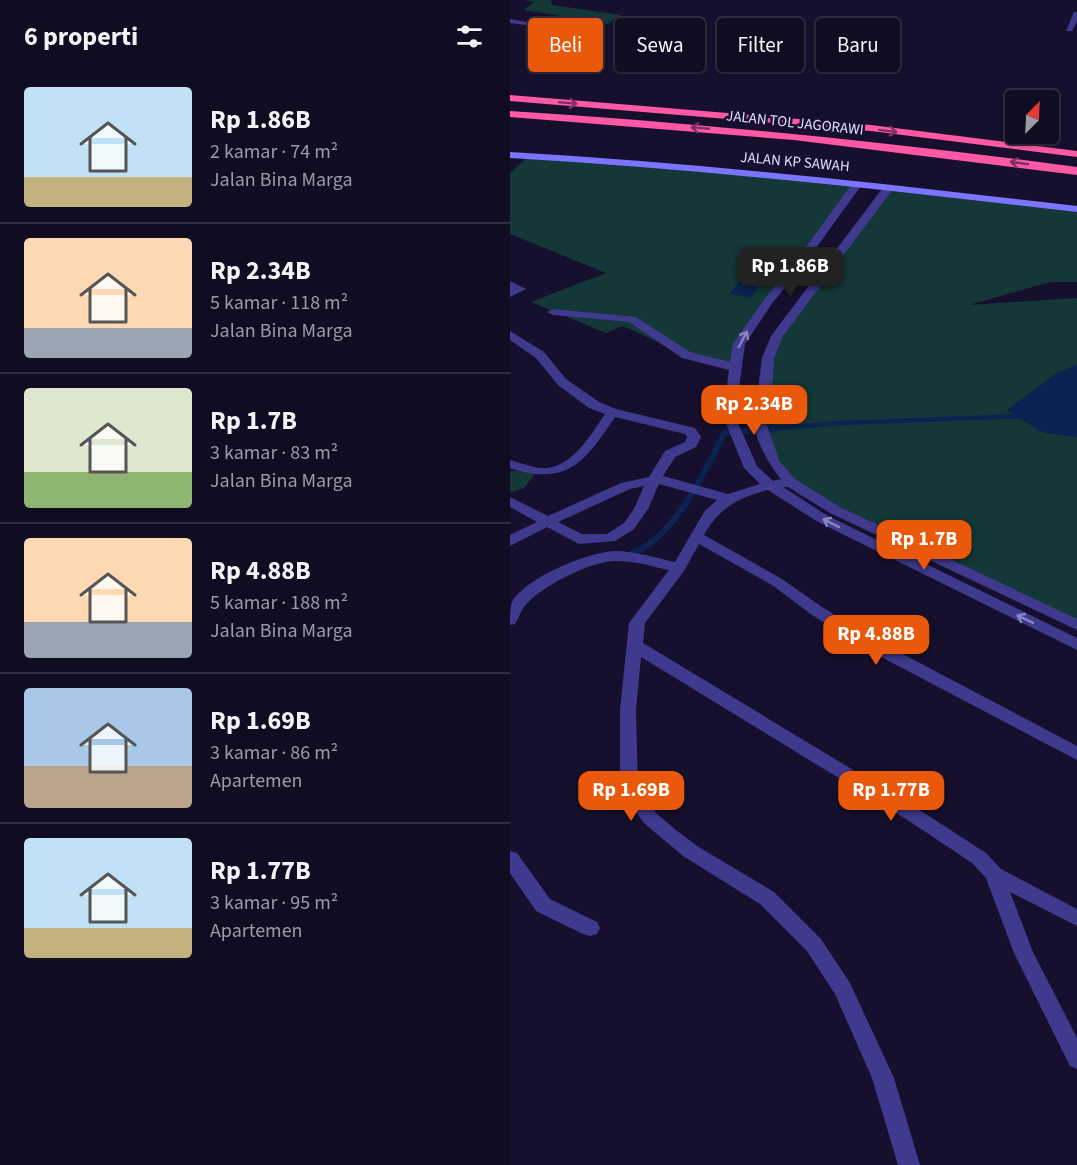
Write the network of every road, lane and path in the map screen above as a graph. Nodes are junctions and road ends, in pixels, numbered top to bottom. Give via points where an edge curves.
1 (1077, 14) edge
2 (510, 21) edge
3 (528, 23) edge
4 (1069, 29) dead end
5 (510, 98) edge
6 (510, 114) edge
7 (1077, 154) edge
8 (510, 155) edge
9 (1077, 171) edge
10 (858, 183) junction
11 (889, 187) junction
12 (1077, 209) edge
13 (510, 284) edge
14 (510, 294) edge
15 (553, 312) dead end
16 (510, 334) edge
17 (734, 367) junction
18 (730, 411) junction
19 (612, 412) junction
20 (760, 415) junction
21 (510, 464) edge
22 (657, 480) junction
23 (790, 482) junction
24 (770, 485) junction
25 (729, 499) junction
26 (510, 501) edge
27 (548, 521) junction
28 (697, 537) junction
29 (510, 541) edge
30 (679, 568) junction
31 (510, 620) edge
32 (1077, 625) edge
33 (1077, 645) edge
34 (636, 646) junction
35 (1077, 754) edge
36 (510, 858) edge
37 (994, 874) junction
38 (1077, 918) edge
39 (590, 928) dead end
40 (1077, 1059) edge
41 (909, 1165) edge

1 - 4 street
2 - 3 street
5 -> 7 highway, JALAN TOL JAGORAWI via 859,127
9 -> 6 highway, JALAN TOL JAGORAWI via 846,142
8 - 10 street, JALAN KP SAWAH via 652,163
10 - 11 street, JALAN KP SAWAH
17 -> 10 street via 739,344 748,330
11 - 12 street, JALAN KP SAWAH
11 - 20 street via 777,336 768,358
13 - 14 street via 520,289
15 - 17 street via 632,319 686,355
16 - 19 street via 540,355 578,395
17 - 18 street
18 - 20 street
18 - 24 street via 751,468
19 - 21 street via 592,444 568,467 543,473
19 - 22 street via 690,431 694,436 691,444 670,454
20 - 23 street via 774,463
22 - 25 street
22 - 27 street via 613,491
22 - 27 street via 628,526 610,538 579,539
23 - 24 street
23 - 32 street via 838,511
24 - 25 street
33 -> 24 street via 823,519
25 - 28 street via 710,512
26 - 27 street
27 - 29 street
28 - 30 street
28 - 35 street via 777,582 874,646
30 - 31 street via 605,557 537,587 519,602
30 - 34 street via 637,623
34 - 37 street via 915,816 979,858
34 - 41 street via 628,710 628,791 670,835 767,898 814,945 843,989 883,1078
36 - 39 street via 543,905
37 - 38 street
37 - 40 street via 1024,953

